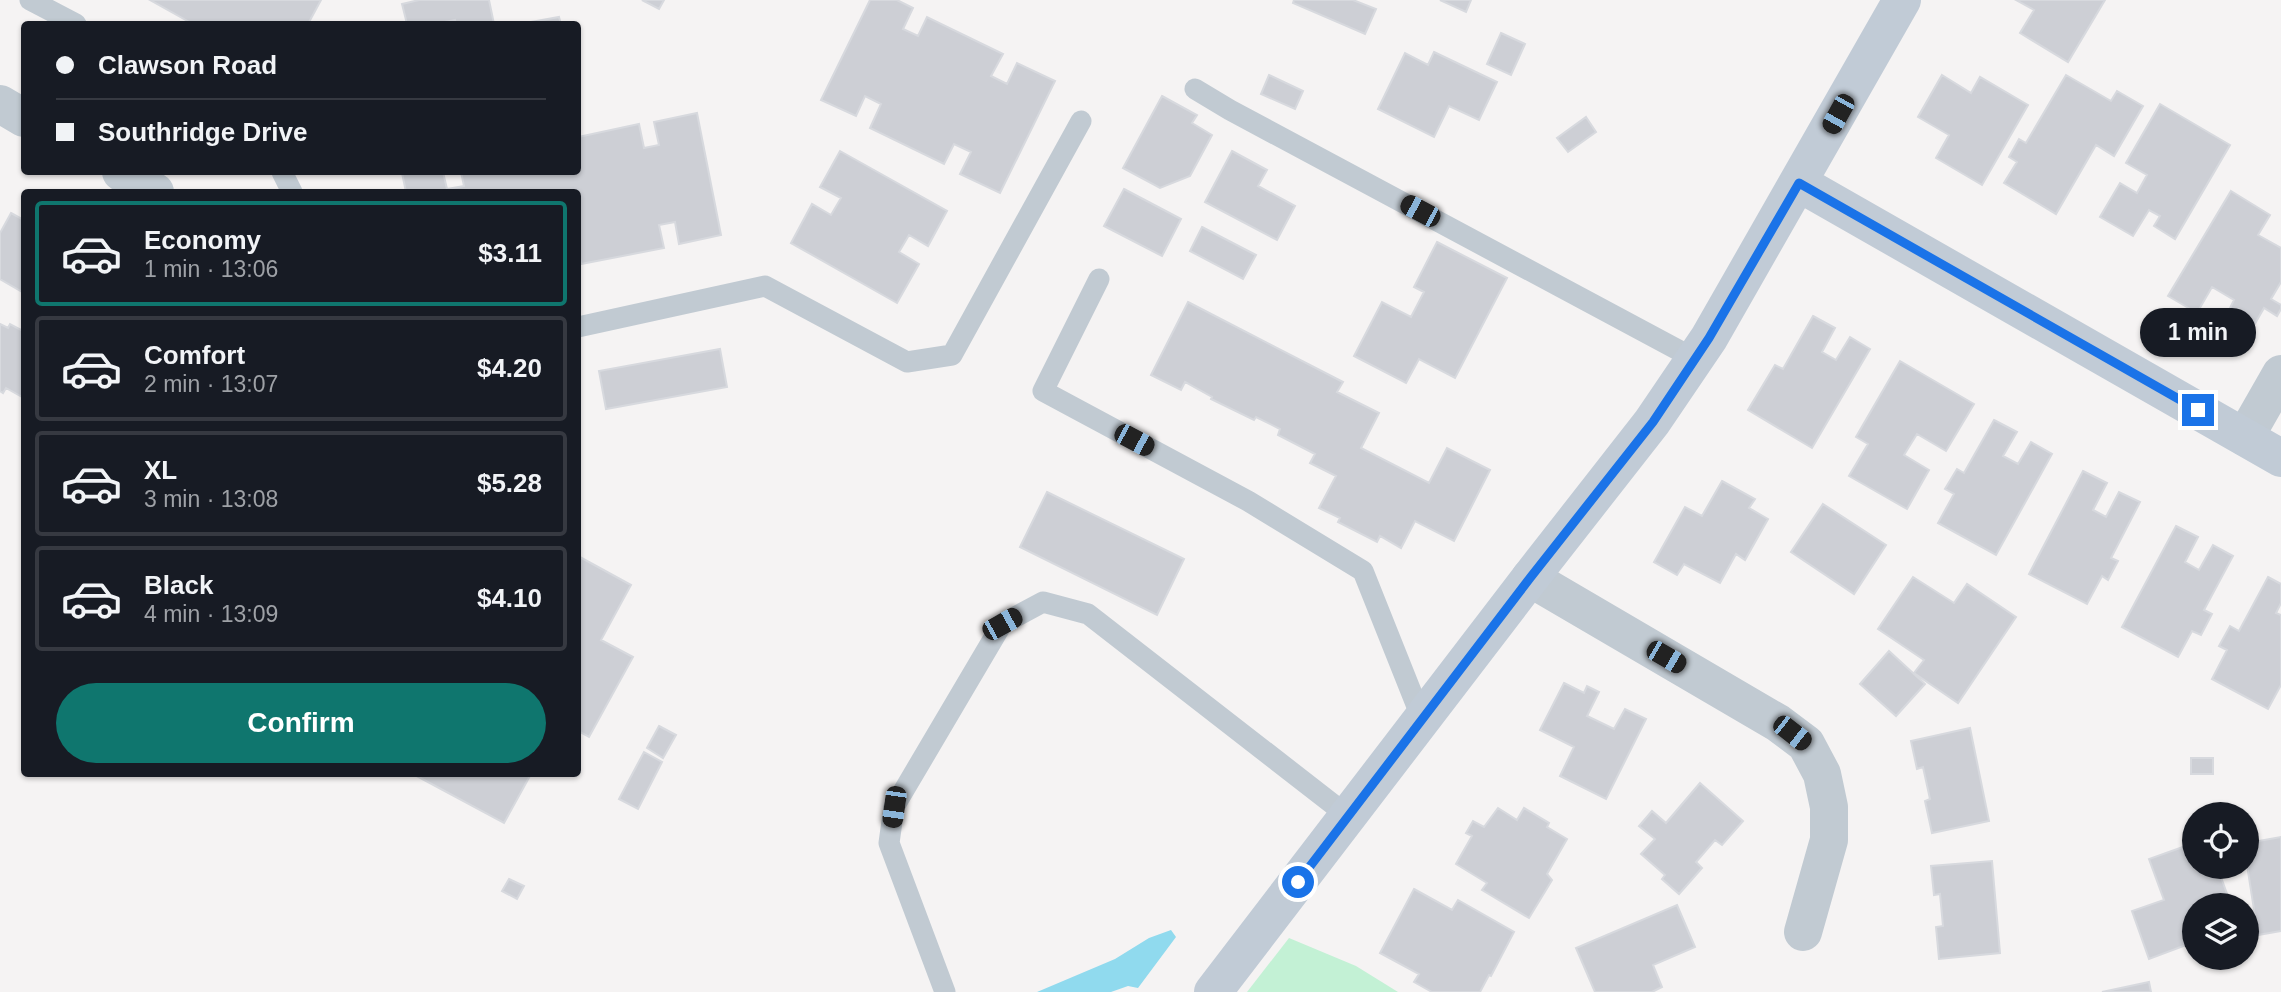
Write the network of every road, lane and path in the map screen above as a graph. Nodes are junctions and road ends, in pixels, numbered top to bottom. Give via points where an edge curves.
1 (30, 0) edge
2 (1902, 0) edge
3 (70, 21) edge
4 (1195, 89) dead end
5 (0, 104) edge
6 (21, 116) edge
7 (1080, 121) dead end
8 (126, 175) edge
9 (1799, 183) junction
10 (150, 189) edge
11 (1099, 279) dead end
12 (581, 326) edge
13 (1695, 359) junction
14 (2281, 374) edge
15 (2245, 437) junction
16 (2281, 458) edge
17 (1530, 578) junction
18 (1422, 719) junction
19 (1348, 816) junction
20 (1803, 932) dead end
21 (945, 992) edge
22 (1213, 992) edge

1 - 3 lane
2 - 9 street
4 - 13 lane
5 - 6 street
7 - 12 lane via 952,355 907,362 765,286
8 - 10 street
9 - 13 street
9 - 15 street
11 - 18 lane via 1043,391 1248,501 1363,571
13 - 17 street via 1653,422
14 - 15 street
15 - 16 street
17 - 18 street
17 - 20 street via 1778,723 1806,744 1822,774 1829,840
18 - 19 street
19 - 21 lane via 1088,614 1043,602 1002,624 894,807 889,843
19 - 22 street

